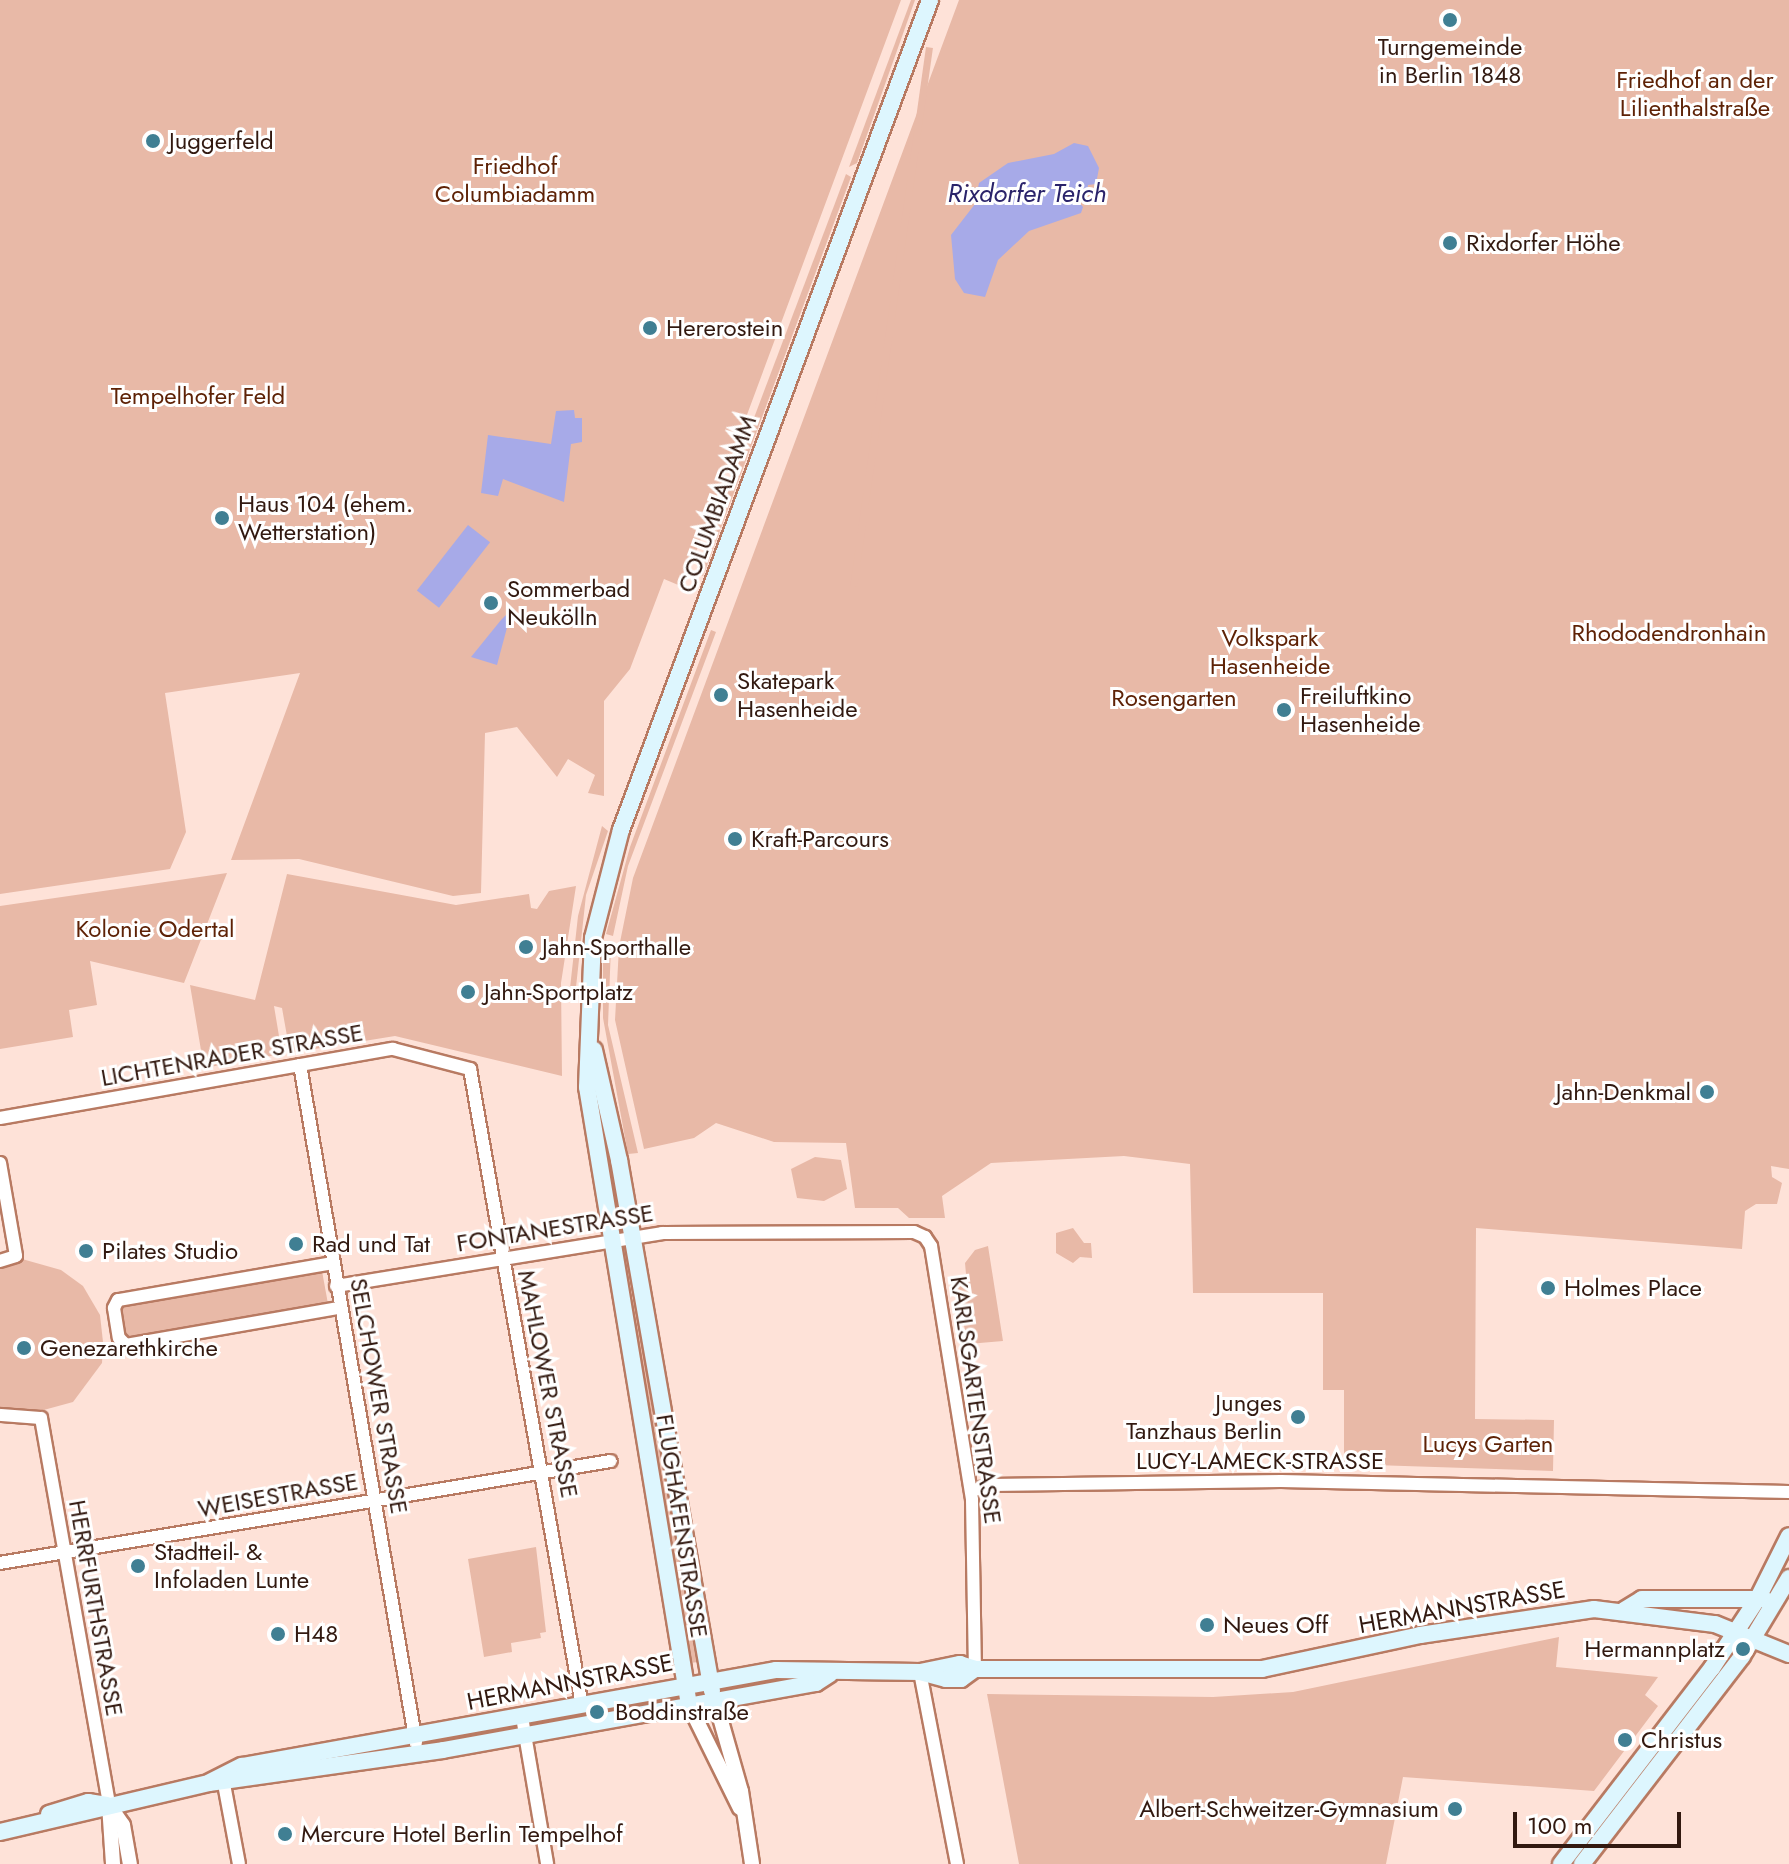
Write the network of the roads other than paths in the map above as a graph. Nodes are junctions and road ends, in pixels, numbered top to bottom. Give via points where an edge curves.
1 (930, 0) edge
2 (589, 1034) junction
3 (300, 1065) junction
4 (470, 1069) joint
5 (0, 1118) edge
6 (0, 1163) edge
7 (633, 1236) junction
8 (925, 1237) joint
9 (611, 1239) junction
10 (502, 1257) junction
11 (0, 1261) edge
12 (333, 1263) junction
13 (336, 1286) junction
14 (642, 1294) junction
15 (620, 1298) junction
16 (339, 1308) junction
17 (0, 1415) edge
18 (611, 1461) dead end
19 (540, 1473) junction
20 (971, 1491) junction
21 (1789, 1492) edge
22 (373, 1502) junction
23 (1789, 1536) edge
24 (64, 1553) junction
25 (0, 1563) edge
26 (1789, 1578) edge
27 (1758, 1598) junction
28 (1784, 1600) edge
29 (1624, 1610) junction
30 (1737, 1630) junction
31 (1755, 1637) junction
32 (1789, 1654) edge
33 (975, 1669) junction
34 (920, 1672) junction
35 (830, 1674) junction
36 (709, 1681) junction
37 (685, 1685) junction
38 (715, 1700) junction
39 (689, 1705) junction
40 (582, 1706) junction
41 (523, 1726) junction
42 (414, 1735) junction
43 (418, 1754) junction
44 (216, 1784) junction
45 (109, 1805) junction
46 (742, 1809) junction
47 (0, 1832) edge
48 (113, 1864) edge
49 (130, 1864) edge
50 (239, 1864) edge
51 (547, 1864) edge
52 (752, 1864) edge
53 (957, 1864) edge
54 (1561, 1864) edge
55 (1582, 1864) edge

1 - 2 main road, COLUMBIADAMM via 610,862 590,960
2 - 7 main road, COLUMBIADAMM
2 - 9 main road, COLUMBIADAMM via 587,1087
3 - 4 street, LICHTENRADER STRASSE via 393,1049
3 - 5 street, LICHTENRADER STRASSE
3 - 12 street, SELCHOWER STRASSE
4 - 10 street, MAHLOWER STRASSE
6 - 11 street via 16,1256
7 - 8 street, FONTANESTRASSE via 771,1231 914,1232
7 - 9 street, FONTANESTRASSE
7 - 14 main road, FLUGHAFENSTRASSE
8 - 20 street, KARLSGARTENSTRASSE via 931,1246
9 - 10 street, FONTANESTRASSE
9 - 15 main road, FLUGHAFENSTRASSE
10 - 13 street, FONTANESTRASSE
10 - 19 street, MAHLOWER STRASSE
12 - 13 street, SELCHOWER STRASSE
12 - 16 street via 118,1300 114,1308 119,1338 126,1345
13 - 16 street, SELCHOWER STRASSE
14 - 15 main road
14 - 36 main road, FLUGHAFENSTRASSE
15 - 37 main road, FLUGHAFENSTRASSE
16 - 22 street, SELCHOWER STRASSE
17 - 24 street, HERRFURTHSTRASSE via 41,1418
18 - 19 street, WEISESTRASSE
19 - 22 street, WEISESTRASSE
19 - 40 street, MAHLOWER STRASSE
20 - 21 street, LUCY-LAMECK-STRASSE via 991,1485 1292,1481
20 - 33 street, KARLSGARTENSTRASSE
22 - 24 street, WEISESTRASSE
22 - 42 street, SELCHOWER STRASSE
23 - 27 main road
24 - 25 street, WEISESTRASSE
24 - 45 street, HERRFURTHSTRASSE
26 - 28 main road
27 - 28 main road
27 - 29 main road, HERMANNSTRASSE via 1642,1599
27 - 30 main road
28 - 31 main road
29 - 30 main road, HERMANNSTRASSE via 1643,1619
29 - 33 main road, HERMANNSTRASSE via 1548,1613 1262,1669
30 - 31 main road
30 - 54 main road
31 - 32 main road
31 - 55 main road
33 - 34 main road, HERMANNSTRASSE via 948,1665
34 - 35 main road, HERMANNSTRASSE
34 - 53 street
35 - 36 main road, HERMANNSTRASSE via 776,1670
35 - 38 main road, HERMANNSTRASSE via 816,1683
36 - 37 main road, HERMANNSTRASSE
36 - 38 main road, FLUGHAFENSTRASSE
37 - 39 main road, FLUGHAFENSTRASSE
37 - 40 main road, HERMANNSTRASSE
38 - 39 main road, HERMANNSTRASSE
38 - 46 street, FLUGHAFENSTRASSE
39 - 41 main road, HERMANNSTRASSE
39 - 46 street, FLUGHAFENSTRASSE
40 - 41 main road, HERMANNSTRASSE
41 - 42 main road, HERMANNSTRASSE
41 - 43 main road, HERMANNSTRASSE
41 - 51 street
42 - 43 street
42 - 44 main road, HERMANNSTRASSE via 234,1768
43 - 44 main road, HERMANNSTRASSE
44 - 45 main road, HERMANNSTRASSE
44 - 50 street
45 - 47 main road, HERMANNSTRASSE
45 - 48 street
45 - 49 street via 123,1825
46 - 52 street, FLUGHAFENSTRASSE

